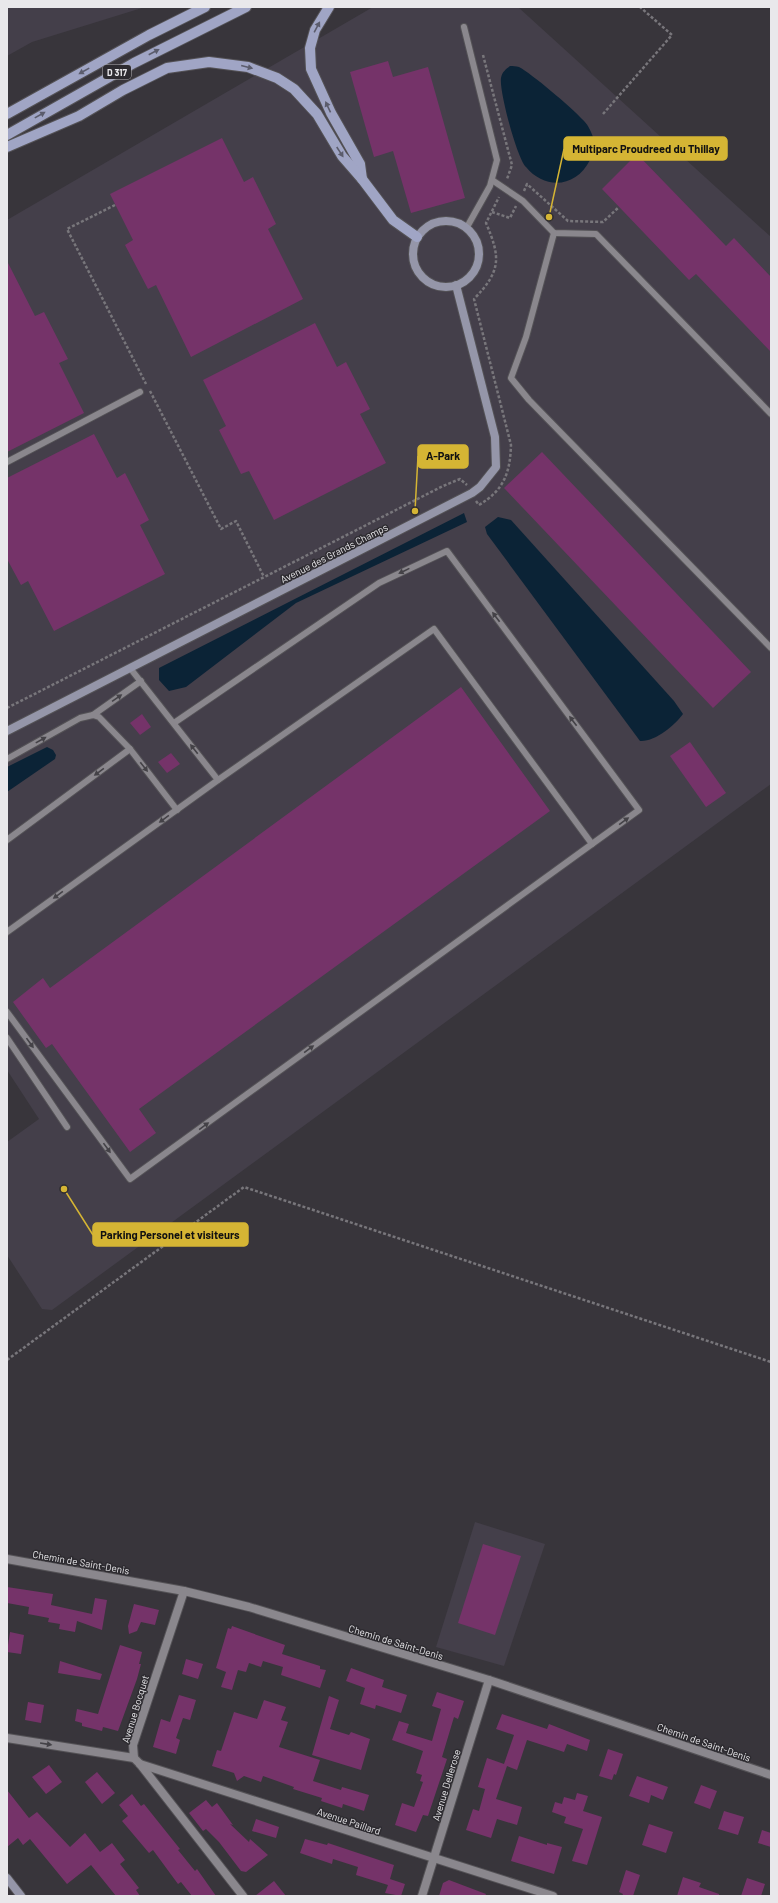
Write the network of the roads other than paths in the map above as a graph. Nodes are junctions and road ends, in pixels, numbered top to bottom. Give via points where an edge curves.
1 (205, 7) edge
2 (246, 7) edge
3 (329, 7) edge
4 (464, 27) dead end
5 (7, 114) edge
6 (7, 135) edge
7 (7, 147) edge
8 (362, 179) junction
9 (492, 180) junction
10 (466, 227) junction
11 (554, 233) junction
12 (418, 237) junction
13 (456, 285) junction
14 (140, 392) dead end
15 (771, 414) edge
16 (7, 462) edge
17 (771, 648) edge
18 (130, 668) junction
19 (141, 681) junction
20 (93, 715) junction
21 (174, 723) junction
22 (7, 731) edge
23 (130, 749) junction
24 (7, 759) edge
25 (218, 780) junction
26 (177, 810) junction
27 (7, 840) edge
28 (592, 844) junction
29 (7, 932) edge
30 (7, 1012) edge
31 (7, 1038) edge
32 (67, 1127) dead end
33 (7, 1560) edge
34 (184, 1591) junction
35 (489, 1680) junction
36 (7, 1738) edge
37 (137, 1761) junction
38 (771, 1775) edge
39 (434, 1859) junction
40 (7, 1878) edge
41 (21, 1896) edge
42 (243, 1896) edge
43 (422, 1896) edge
44 (552, 1896) edge

1 -> 5 main road, D 317
6 -> 2 main road, D 317 via 134,63
8 -> 3 main road via 360,164 311,69 310,48 315,30
4 - 9 lane via 497,160
7 -> 8 main road via 79,116 168,68 209,62 248,67 276,78 294,89 316,114 342,156
8 - 12 main road via 393,220
9 - 10 lane
9 - 11 lane via 520,199
10 - 12 main road via 452,221 440,221 429,225
10 - 13 main road via 479,248 478,264 470,277
11 - 15 lane via 596,234
11 - 17 lane via 526,337 511,378 529,400
12 - 13 main road via 413,252 420,274 432,284
13 - 18 main road, Avenue des Grands Champs via 495,437 496,467 480,487
14 - 16 lane
18 - 19 lane
18 - 22 main road, Avenue des Grands Champs
20 -> 19 lane
19 - 21 lane
20 - 23 lane via 99,717
24 -> 20 lane via 80,718
25 -> 21 lane
28 -> 21 lane via 639,810 447,551 379,583
23 -> 26 lane
23 -> 27 lane
25 - 26 lane
25 - 28 lane via 434,629
26 -> 29 lane
30 -> 28 lane via 130,1179
31 - 32 lane
33 - 34 street, Chemin de Saint-Denis
34 - 35 street, Chemin de Saint-Denis via 249,1607
34 - 37 street, Avenue Bocquet via 133,1745
35 - 38 street, Chemin de Saint-Denis
35 - 39 street, Avenue Dellerose
36 -> 37 street, Avenue Paillard
37 - 39 street, Avenue Paillard
37 - 42 street
39 - 43 street, Avenue Dellerose
39 - 44 street, Avenue Paillard
40 - 41 main road

